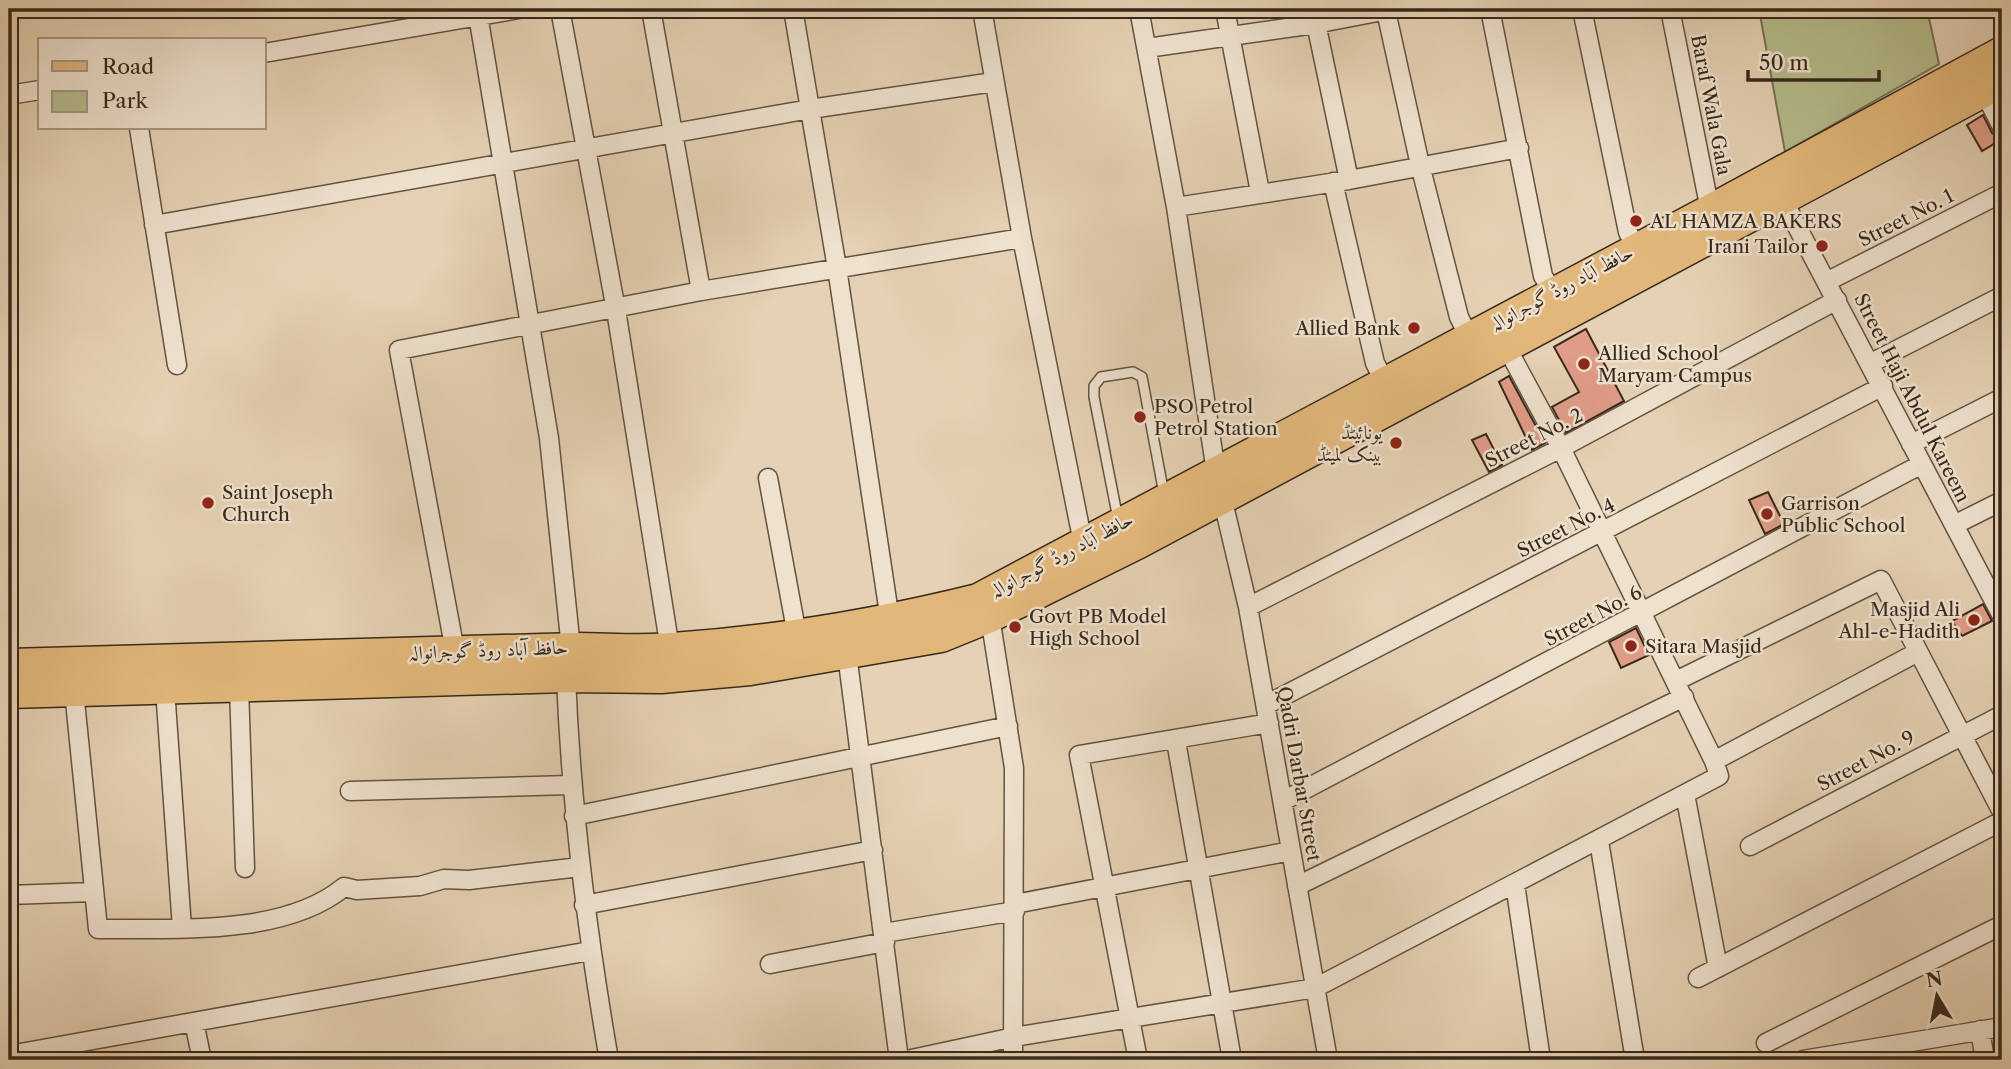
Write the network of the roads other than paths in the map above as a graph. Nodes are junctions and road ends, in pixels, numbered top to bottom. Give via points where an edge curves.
1 (519, 9) edge
2 (560, 9) edge
3 (652, 9) edge
4 (793, 9) edge
5 (982, 9) edge
6 (1139, 9) edge
7 (1225, 9) edge
8 (1490, 9) edge
9 (1582, 9) edge
10 (1670, 9) edge
11 (1390, 10) edge
12 (477, 13) edge
13 (1314, 17) edge
14 (1229, 37) junction
15 (1147, 48) junction
16 (2002, 51) edge
17 (266, 52) edge
18 (994, 82) junction
19 (1993, 87) edge
20 (38, 90) edge
21 (9, 94) edge
22 (810, 109) junction
23 (2002, 127) edge
24 (139, 130) edge
25 (674, 132) junction
26 (584, 148) junction
27 (1519, 148) junction
28 (500, 162) junction
29 (1420, 165) junction
30 (1341, 181) junction
31 (1259, 192) junction
32 (2002, 193) edge
33 (1783, 200) junction
34 (1176, 207) junction
35 (1710, 210) junction
36 (155, 225) junction
37 (1022, 238) junction
38 (1635, 247) junction
39 (837, 268) junction
40 (1828, 281) junction
41 (701, 291) junction
42 (1553, 292) junction
43 (2002, 296) edge
44 (1837, 300) junction
45 (616, 310) junction
46 (529, 326) junction
47 (1469, 337) junction
48 (1507, 348) junction
49 (1871, 363) junction
50 (177, 365) dead end
51 (1385, 382) junction
52 (1883, 386) junction
53 (2002, 398) edge
54 (1911, 444) junction
55 (1561, 448) junction
56 (1922, 464) junction
57 (768, 478) dead end
58 (1219, 484) junction
59 (1165, 500) junction
60 (2002, 501) edge
61 (1119, 524) junction
62 (1954, 525) junction
63 (1602, 533) junction
64 (1083, 543) junction
65 (1248, 607) junction
66 (2001, 610) edge
67 (1642, 614) junction
68 (990, 617) junction
69 (890, 620) junction
70 (797, 635) junction
71 (571, 648) junction
72 (670, 649) junction
73 (455, 651) junction
74 (1916, 653) junction
75 (847, 654) junction
76 (9, 664) edge
77 (566, 677) junction
78 (239, 687) junction
79 (165, 689) junction
80 (1680, 689) junction
81 (74, 691) junction
82 (9, 693) edge
83 (1266, 705) junction
84 (2002, 715) edge
85 (1269, 723) junction
86 (1008, 726) junction
87 (1960, 734) junction
88 (1176, 741) junction
89 (861, 756) junction
90 (1714, 761) junction
91 (570, 785) junction
92 (350, 791) dead end
93 (1685, 794) junction
94 (1283, 801) junction
95 (2002, 813) edge
96 (574, 816) junction
97 (2002, 821) edge
98 (1599, 841) junction
99 (1749, 846) dead end
100 (873, 850) junction
101 (1291, 851) junction
102 (580, 867) junction
103 (1198, 867) junction
104 (245, 868) dead end
105 (1515, 884) junction
106 (1297, 886) junction
107 (1105, 889) junction
108 (92, 892) junction
109 (9, 895) edge
110 (584, 905) junction
111 (1015, 907) junction
112 (2002, 925) edge
113 (182, 928) junction
114 (885, 938) junction
115 (590, 951) junction
116 (770, 964) dead end
117 (1718, 968) junction
118 (1698, 978) dead end
119 (1315, 988) junction
120 (1222, 1003) junction
121 (1130, 1019) junction
122 (194, 1022) junction
123 (2002, 1027) edge
124 (1980, 1030) junction
125 (1014, 1037) junction
126 (1766, 1043) dead end
127 (1892, 1053) edge
128 (9, 1055) edge
129 (202, 1060) edge
130 (609, 1060) edge
131 (899, 1060) edge
132 (907, 1060) edge
133 (1013, 1060) edge
134 (1138, 1060) edge
135 (1232, 1060) edge
136 (1328, 1060) edge
137 (1541, 1060) edge
138 (1635, 1060) edge
139 (1803, 1060) edge
140 (1985, 1060) edge

1 - 12 street
2 - 26 street
3 - 25 street
4 - 22 street
5 - 18 street
6 - 15 street, Qadri Darbar Street
7 - 14 street
8 - 27 street
9 - 38 street via 1628,232
10 - 35 street, Baraf Wala Gala
11 - 13 street
11 - 29 street
12 - 17 street
12 - 28 street
13 - 14 street
13 - 30 street
14 - 15 street
14 - 31 street
15 - 34 street, Qadri Darbar Street
16 - 35 main road, حافظ آباد روڈ گوجرانوالہ
18 - 22 street
18 - 37 street
19 - 23 street
19 - 33 main road, حافظ آباد روڈ گوجرانوالہ
20 - 21 street
22 - 25 street
22 - 39 street
24 - 36 street
25 - 26 street
25 - 41 street
26 - 28 street
26 - 45 street
27 - 29 street
27 - 42 street via 1543,276
28 - 36 street
28 - 46 street
29 - 30 street
29 - 47 street
30 - 31 street
30 - 51 street via 1375,363
31 - 34 street
32 - 40 street, Street No. 1
33 - 40 street, Street Haji Abdul Kareem
33 - 48 main road, حافظ آباد روڈ گوجرانوالہ
34 - 58 street, Qadri Darbar Street
35 - 38 main road, حافظ آباد روڈ گوجرانوالہ
36 - 50 street
37 - 39 street
37 - 64 street
38 - 42 main road, حافظ آباد روڈ گوجرانوالہ
39 - 41 street
39 - 69 street
40 - 44 street, Street Haji Abdul Kareem
41 - 45 street
42 - 47 main road, حافظ آباد روڈ گوجرانوالہ
43 - 49 street
44 - 49 street, Street Haji Abdul Kareem
44 - 55 street, Street No. 2
45 - 46 street
45 - 72 street
46 - 71 street via 549,438
46 - 73 street via 399,350
47 - 51 main road, حافظ آباد روڈ گوجرانوالہ
48 - 55 street
48 - 58 main road, حافظ آباد روڈ گوجرانوالہ
49 - 52 street, Street Haji Abdul Kareem
51 - 58 main road, حافظ آباد روڈ گوجرانوالہ
52 - 54 street, Street Haji Abdul Kareem
52 - 63 street, Street No. 4
53 - 54 street
54 - 56 street, Street Haji Abdul Kareem
55 - 63 street
55 - 65 street, Street No. 2
56 - 62 street, Street Haji Abdul Kareem
56 - 67 street, Street No. 6
57 - 70 street
58 - 59 main road, حافظ آباد روڈ گوجرانوالہ
58 - 65 street, Qadri Darbar Street
58 - 68 main road, حافظ آباد روڈ گوجرانوالہ
59 - 61 main road, حافظ آباد روڈ گوجرانوالہ
59 - 61 lane via 1142,377 1133,372 1101,377 1094,386 1094,397
60 - 62 street
61 - 64 main road, حافظ آباد روڈ گوجرانوالہ
62 - 66 street, Street Haji Abdul Kareem
63 - 67 street
63 - 83 street, Street No. 4
64 - 69 main road, حافظ آباد روڈ گوجرانوالہ via 978,599
65 - 83 street, Qadri Darbar Street
67 - 80 street
67 - 94 street, Street No. 6
68 - 75 main road, حافظ آباد روڈ گوجرانوالہ via 941,637
68 - 86 street
69 - 70 main road, حافظ آباد روڈ گوجرانوالہ
70 - 72 main road, حافظ آباد روڈ گوجرانوالہ
71 - 72 main road, حافظ آباد روڈ گوجرانوالہ
71 - 73 main road, حافظ آباد روڈ گوجرانوالہ
73 - 76 main road, حافظ آباد روڈ گوجرانوالہ
74 - 80 street via 1881,580
74 - 87 street
74 - 90 street
75 - 77 main road, حافظ آباد روڈ گوجرانوالہ via 661,678
75 - 89 street
77 - 78 main road, حافظ آباد روڈ گوجرانوالہ
77 - 91 street
78 - 79 main road, حافظ آباد روڈ گوجرانوالہ
78 - 104 street
79 - 81 main road, حافظ آباد روڈ گوجرانوالہ
79 - 113 street
80 - 90 street
80 - 106 street
81 - 82 main road, حافظ آباد روڈ گوجرانوالہ
81 - 108 street
83 - 85 street, Qadri Darbar Street
84 - 87 street, Street No. 9
85 - 88 street
85 - 94 street, Qadri Darbar Street
86 - 89 street
86 - 111 street via 1014,768
87 - 95 street
87 - 99 street, Street No. 9
88 - 103 street
88 - 107 street via 1079,755
89 - 96 street
89 - 100 street
90 - 93 street via 1719,776
91 - 92 street
91 - 96 street
93 - 98 street
93 - 117 street
94 - 101 street, Qadri Darbar Street
96 - 102 street
97 - 117 street
98 - 105 street
98 - 138 street
100 - 110 street
100 - 114 street
101 - 103 street
101 - 106 street, Qadri Darbar Street
102 - 110 street
102 - 113 street via 444,879 420,886 344,887 325,903 268,920
103 - 107 street
103 - 120 street
105 - 119 street
105 - 137 street
106 - 119 street, Qadri Darbar Street
107 - 111 street
107 - 121 street
108 - 109 street
108 - 113 street via 98,929
110 - 115 street
111 - 114 street
111 - 125 street
112 - 126 street
114 - 116 street
114 - 131 street
115 - 122 street
115 - 130 street
117 - 118 street
119 - 120 street
119 - 136 street, Qadri Darbar Street
120 - 121 street
120 - 135 street
121 - 125 street
121 - 134 street
122 - 128 street
122 - 129 street
123 - 124 street
124 - 127 street
124 - 140 street
125 - 132 street
125 - 133 street
127 - 139 street

